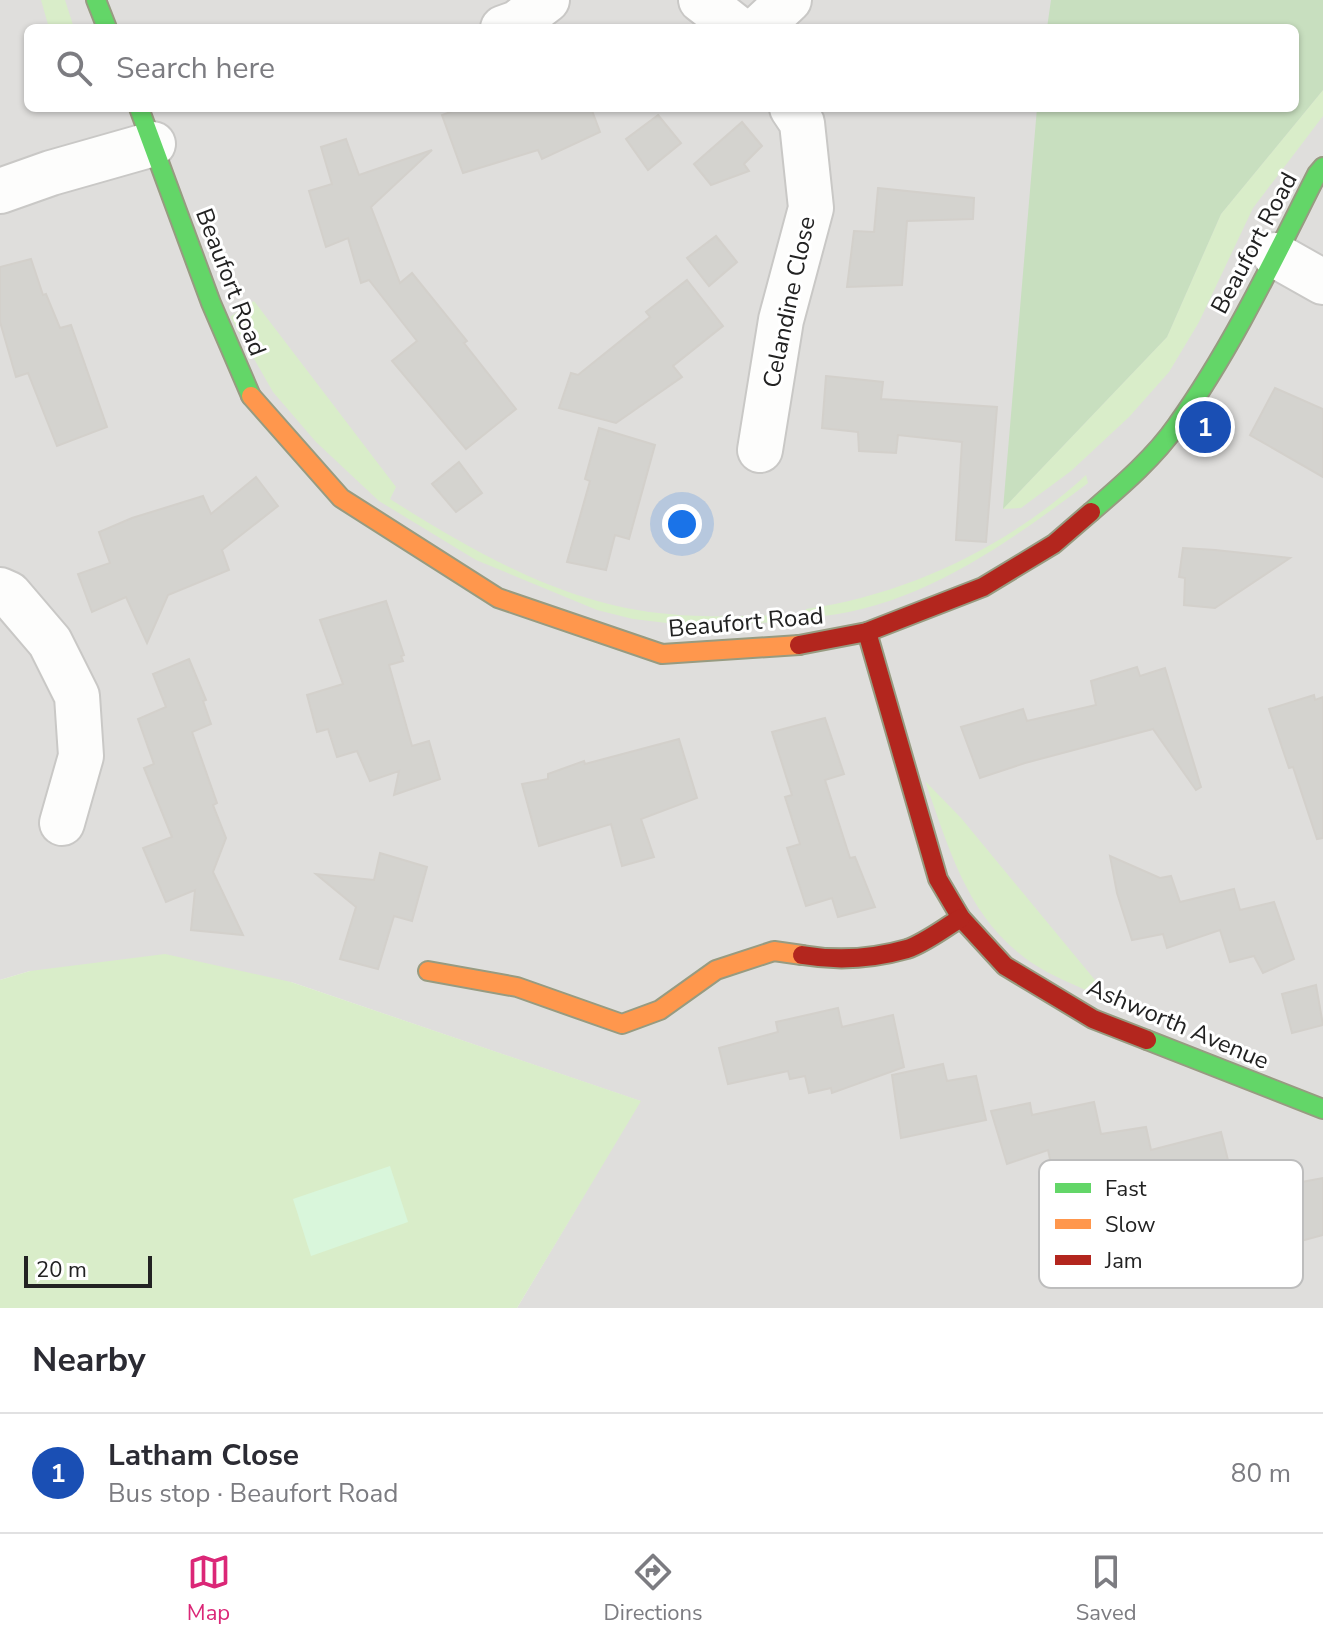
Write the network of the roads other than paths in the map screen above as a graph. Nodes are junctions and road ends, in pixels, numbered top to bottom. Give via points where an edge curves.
1 (96, 0) edge
2 (547, 0) edge
3 (701, 0) edge
4 (789, 0) edge
5 (105, 24) edge
6 (514, 24) edge
7 (732, 24) edge
8 (763, 24) edge
9 (795, 112) edge
10 (146, 126) edge
11 (1323, 167) edge
12 (0, 191) edge
13 (1275, 255) junction
14 (1323, 282) edge
15 (760, 450) dead end
16 (0, 590) edge
17 (867, 632) junction
18 (62, 823) dead end
19 (961, 918) junction
20 (428, 971) dead end
21 (1323, 1109) edge

1 - 5 street
2 - 6 street
3 - 7 street
4 - 8 street
9 - 15 street, Celandine Close via 802,123 811,208 781,320
10 - 12 street via 51,173
10 - 17 street, Beaufort Road via 250,395 341,498 498,598 662,654 809,644
11 - 13 street, Beaufort Road
13 - 14 street
13 - 17 street, Beaufort Road via 1248,310 1176,427 1120,487 1054,544 983,587
16 - 18 street via 50,642 77,696 81,756
17 - 19 street, Ashworth Avenue via 938,879
19 - 20 street via 909,948 868,957 830,960 774,951 716,970 660,1010 622,1024 517,987
19 - 21 street, Ashworth Avenue via 1005,966 1093,1019

